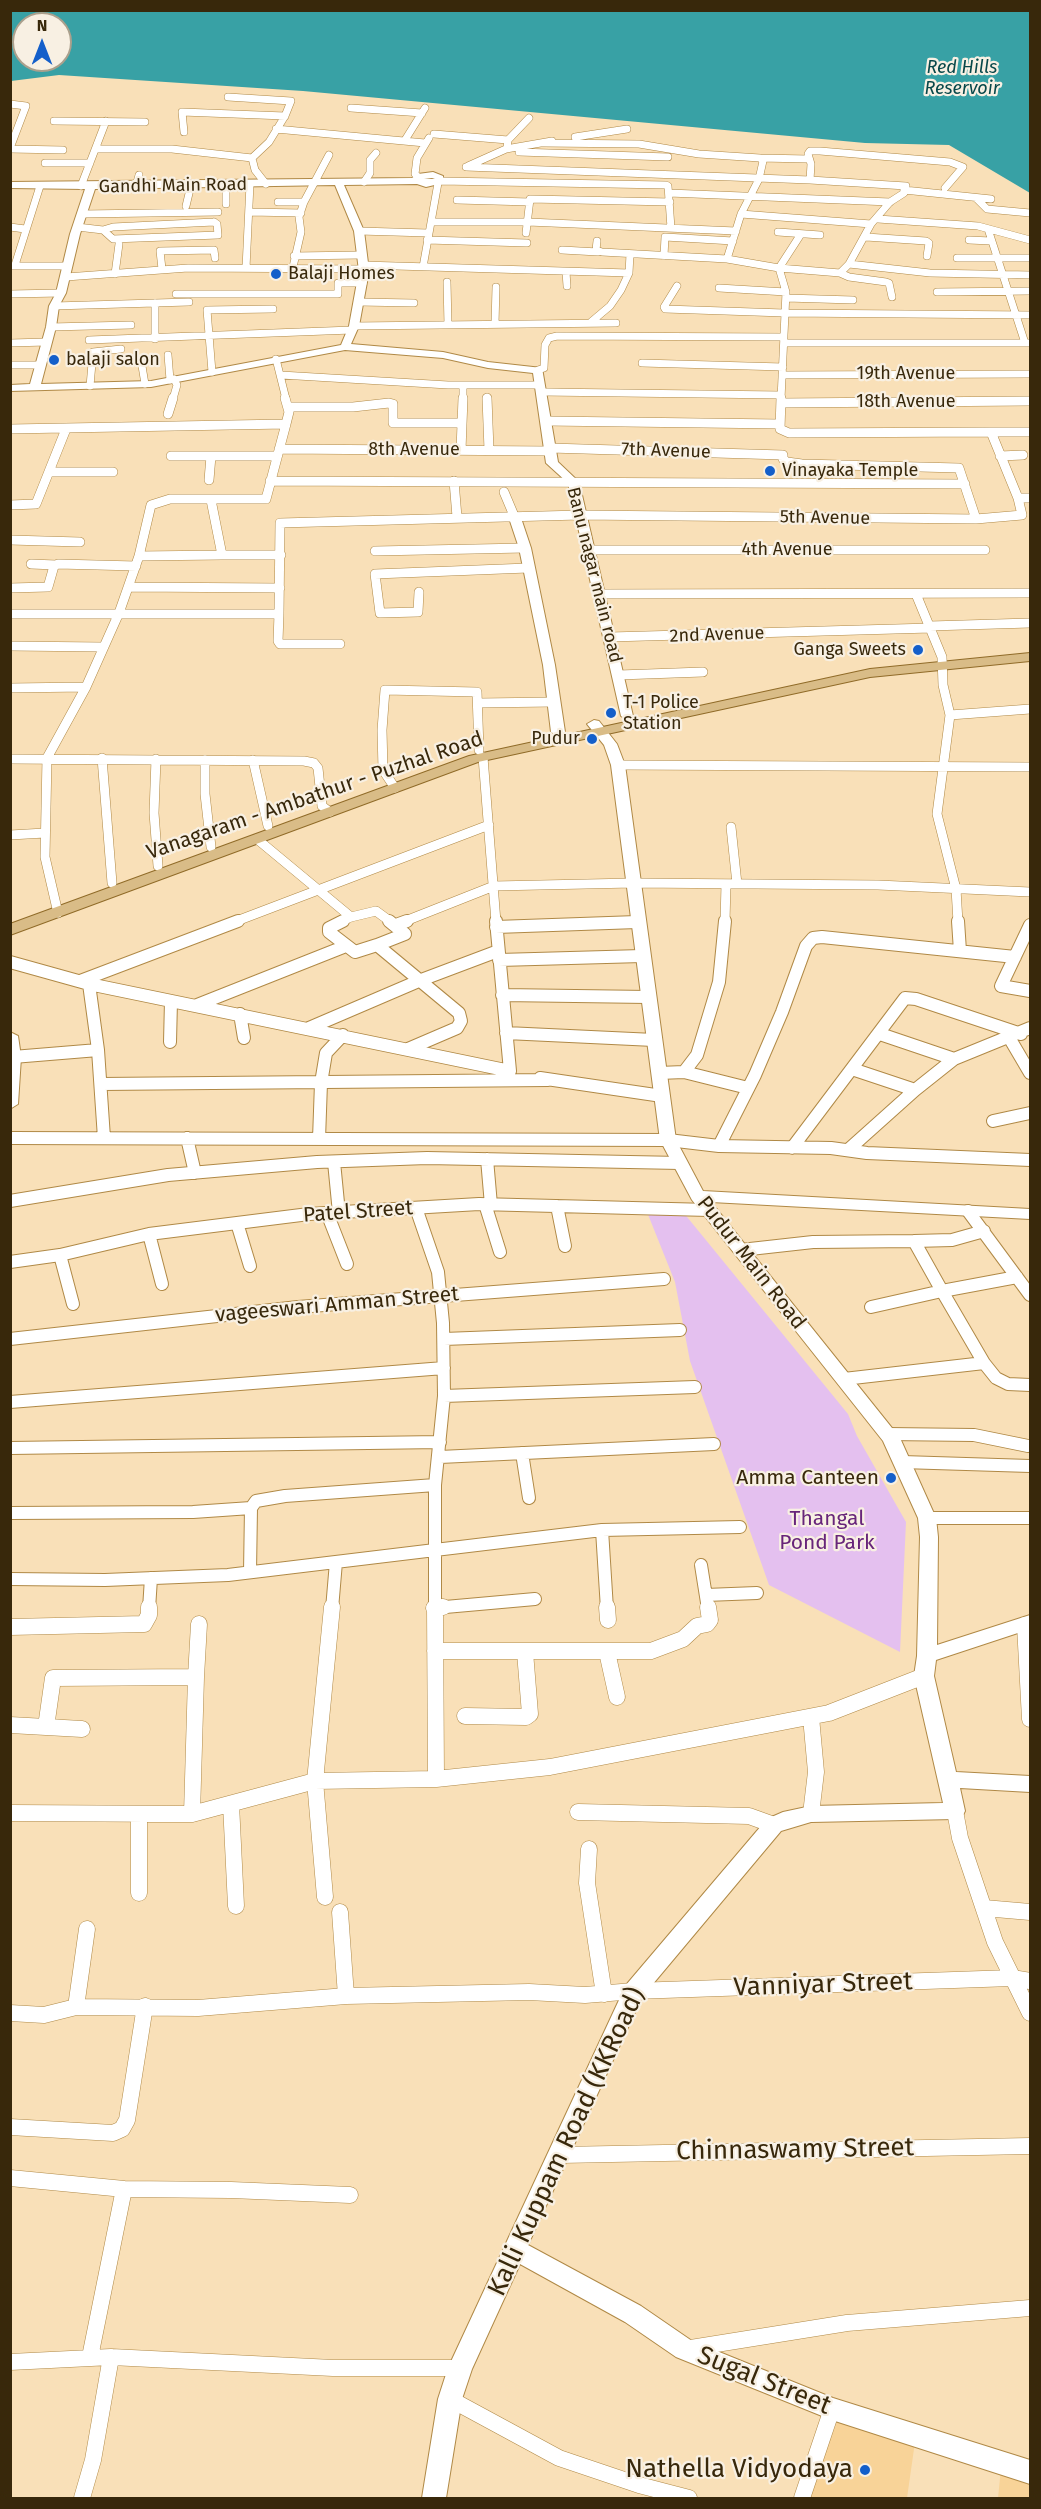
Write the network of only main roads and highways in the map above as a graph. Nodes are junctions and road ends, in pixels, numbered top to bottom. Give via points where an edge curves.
1 (1030, 649) edge
2 (1030, 657) edge
3 (942, 661) junction
4 (598, 728) junction
5 (481, 754) junction
6 (326, 809) junction
7 (58, 906) junction
8 (10, 921) edge
9 (10, 930) edge

1 - 3 main road
2 - 3 main road, Vanagaram - Ambathur - Puzhal Road
3 - 4 main road, Vanagaram - Ambathur - Puzhal Road
3 - 4 main road via 841,669 627,716
4 - 5 main road, Vanagaram - Ambathur - Puzhal Road
4 - 5 main road via 558,732
5 - 6 main road, Vanagaram - Ambathur - Puzhal Road
6 - 7 main road, Vanagaram - Ambathur - Puzhal Road via 256,839
6 - 7 main road via 268,826
7 - 8 main road, Vanagaram - Ambathur - Puzhal Road
7 - 9 main road, Vanagaram - Ambathur - Puzhal Road

